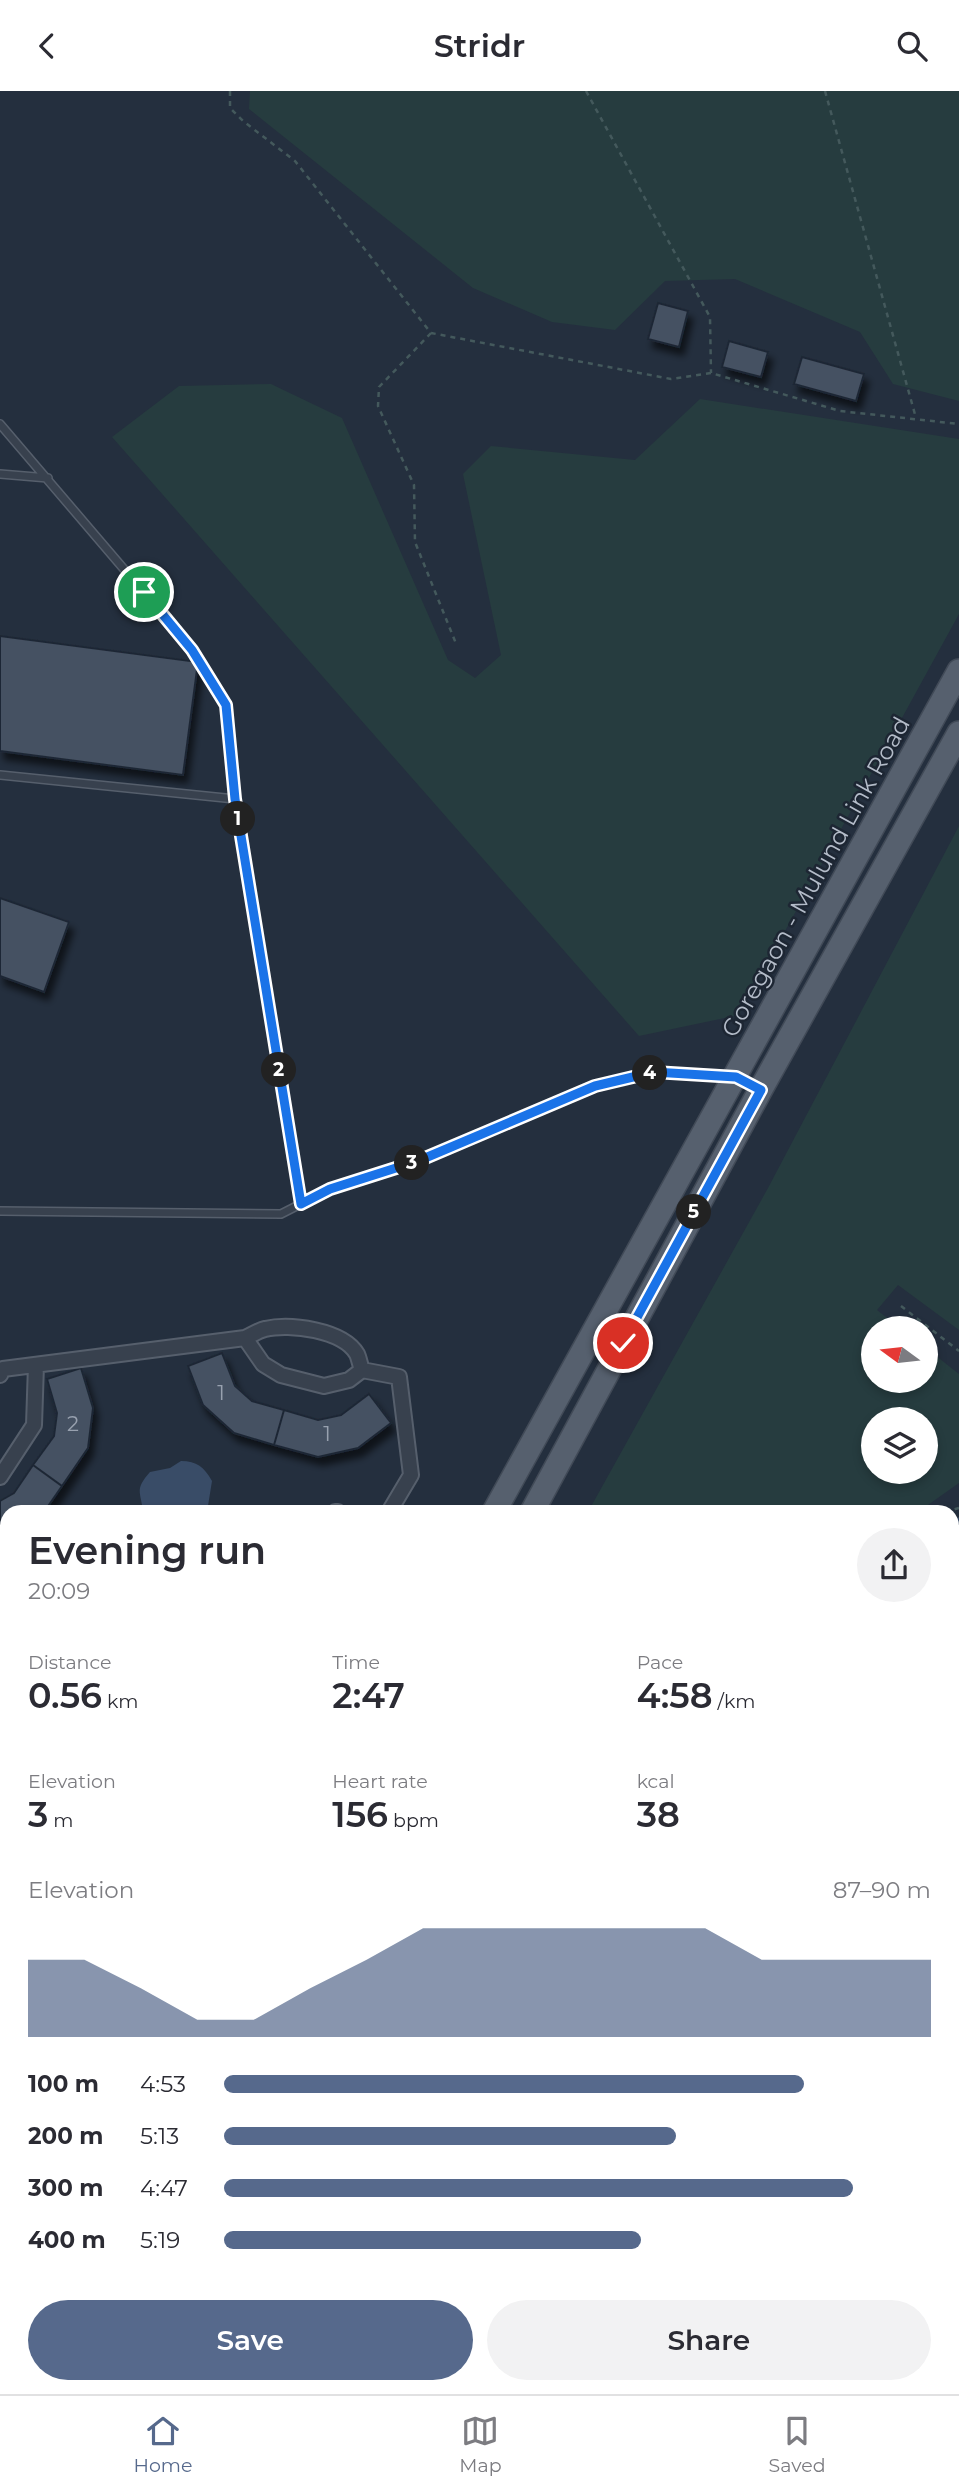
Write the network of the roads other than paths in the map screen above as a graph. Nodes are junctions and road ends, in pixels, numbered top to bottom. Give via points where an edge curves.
1 (0, 424) edge
2 (0, 474) edge
3 (48, 478) junction
4 (959, 671) edge
5 (959, 733) edge
6 (0, 775) edge
7 (235, 799) junction
8 (736, 1077) junction
9 (761, 1090) junction
10 (301, 1204) junction
11 (0, 1211) edge
12 (245, 1338) junction
13 (36, 1365) junction
14 (362, 1370) junction
15 (0, 1375) edge
16 (0, 1477) edge
17 (393, 1505) edge
18 (498, 1505) edge
19 (536, 1505) edge

1 - 3 lane
2 - 3 lane
3 - 7 lane via 192,650 226,705
4 - 8 main road, Goregaon - Mulund Link Road
5 - 9 main road
6 - 7 lane
7 - 10 lane
8 - 9 lane
8 - 10 lane via 654,1072 595,1086 418,1161 330,1189
8 - 18 main road, Goregaon - Mulund Link Road
9 - 19 main road
10 - 11 lane via 281,1214
12 - 13 street
12 - 14 street via 264,1329 316,1331 340,1338 356,1353
12 - 14 street via 263,1364 281,1375 324,1387 349,1380
13 - 15 street via 3,1369
13 - 16 street via 34,1425
14 - 17 street via 399,1377 411,1475

